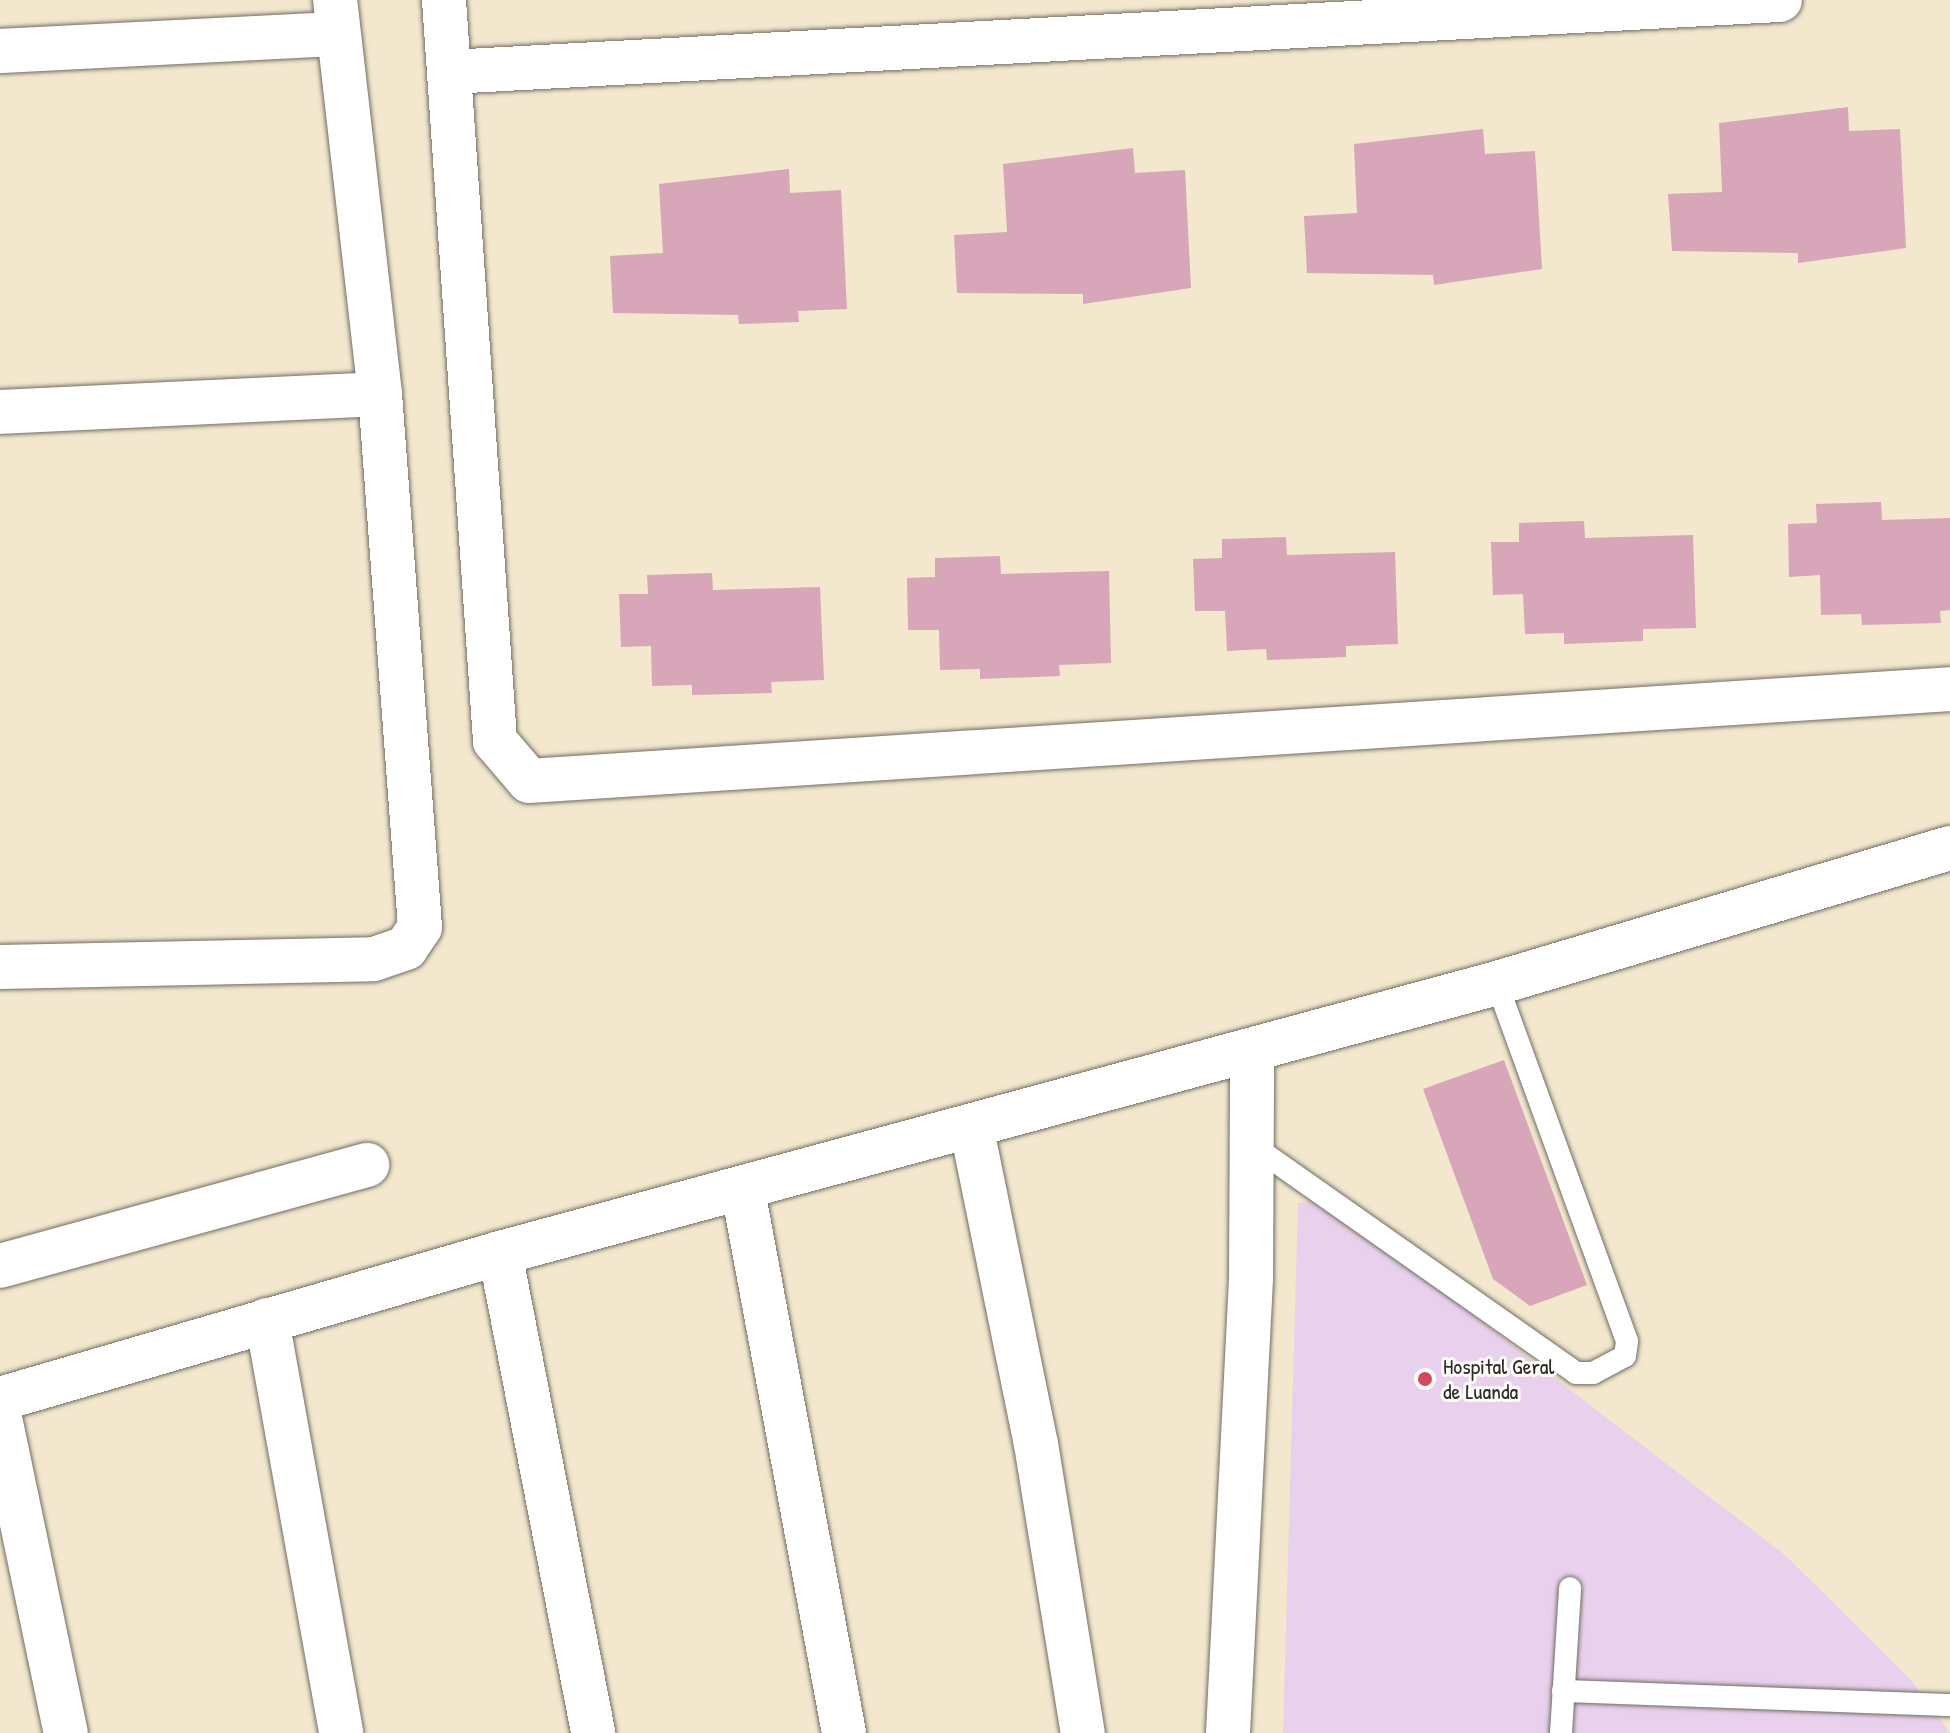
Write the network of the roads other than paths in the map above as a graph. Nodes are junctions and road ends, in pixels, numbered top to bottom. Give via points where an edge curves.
1 (444, 0) edge
2 (1780, 0) edge
3 (336, 17) edge
4 (0, 51) edge
5 (449, 72) junction
6 (380, 394) junction
7 (0, 412) edge
8 (1950, 689) edge
9 (1950, 848) edge
10 (0, 967) edge
11 (1497, 983) junction
12 (1252, 1051) junction
13 (972, 1130) junction
14 (1252, 1145) junction
15 (367, 1165) dead end
16 (743, 1191) junction
17 (500, 1253) junction
18 (0, 1266) edge
19 (267, 1320) junction
20 (0, 1399) edge
21 (0, 1418) edge
22 (1570, 1588) dead end
23 (1563, 1691) junction
24 (1950, 1705) edge
25 (66, 1733) edge
26 (341, 1733) edge
27 (593, 1733) edge
28 (844, 1733) edge
29 (1083, 1733) edge
30 (1228, 1733) edge
31 (1561, 1733) edge

1 - 5 street
2 - 5 street
3 - 4 street
3 - 6 street
5 - 8 street via 495,741 529,781
6 - 7 street
6 - 10 street via 422,893 420,927 406,948 374,959
9 - 11 street
11 - 12 street
11 - 14 lane via 1627,1341 1625,1356 1593,1373 1576,1373
12 - 13 street
12 - 14 street
13 - 16 street
13 - 29 street via 1036,1444
14 - 30 street
15 - 18 street
16 - 17 street
16 - 28 street
17 - 19 street
17 - 27 street
19 - 20 street
19 - 26 street
21 - 25 street
22 - 23 lane
23 - 24 lane
23 - 31 lane

